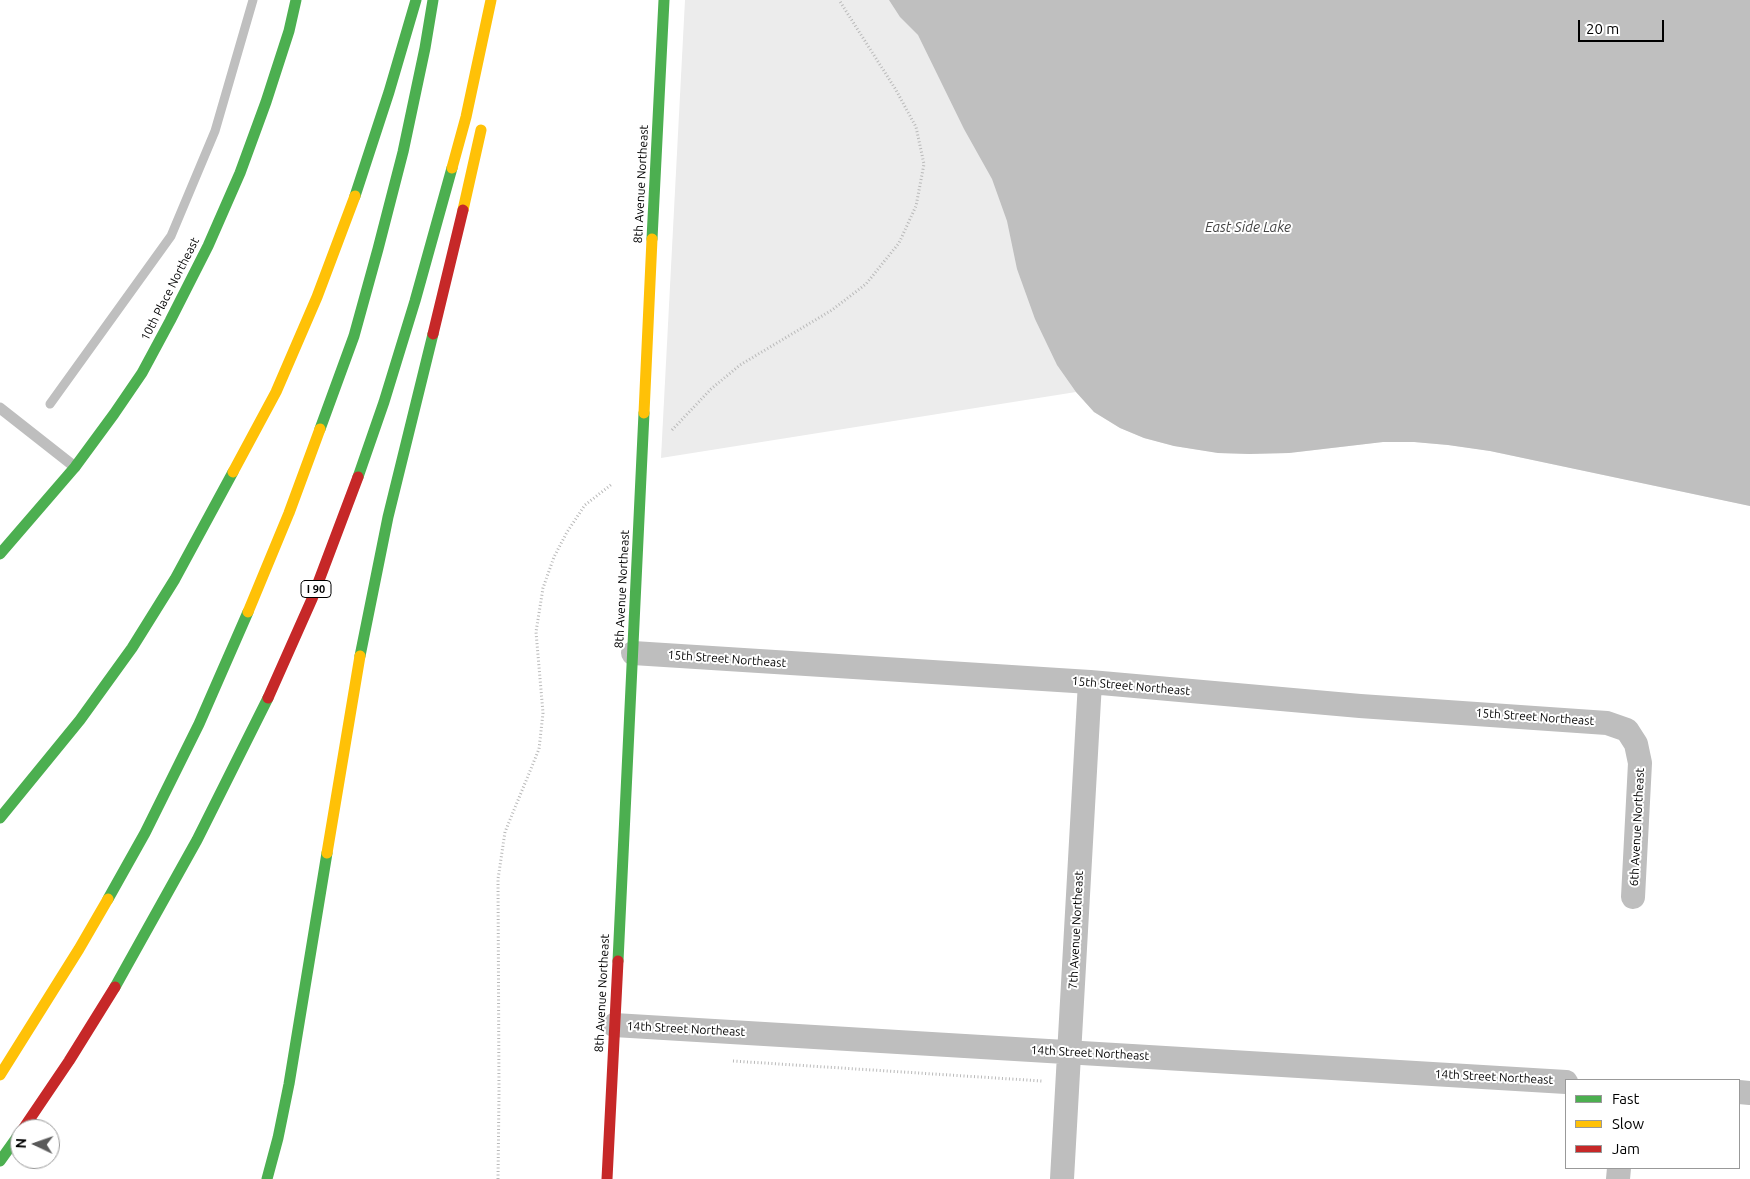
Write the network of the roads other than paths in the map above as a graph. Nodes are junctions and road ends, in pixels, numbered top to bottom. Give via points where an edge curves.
1 (296, 0) edge
2 (416, 0) edge
3 (433, 0) edge
4 (491, 0) edge
5 (664, 0) edge
6 (483, 123) dead end
7 (0, 408) edge
8 (75, 467) junction
9 (0, 554) edge
10 (632, 653) junction
11 (1090, 682) junction
12 (1627, 730) joint
13 (0, 818) edge
14 (1633, 897) dead end
15 (614, 1025) junction
16 (1069, 1052) junction
17 (0, 1075) edge
18 (1565, 1082) edge
19 (30, 1119) edge
20 (10, 1147) edge
21 (0, 1161) edge
22 (267, 1179) edge
23 (607, 1179) edge
24 (1062, 1179) edge

1 - 8 main road, 10th Place Northeast via 266,102 208,246 142,373
2 - 13 main road via 350,210 276,392 175,579 132,648 80,720
3 - 17 main road via 411,114 354,336 289,513 199,724 145,833 79,949
4 - 19 main road, I 90 via 466,117 415,300 347,510 312,599 276,682 197,840 113,990
5 - 10 main road, 8th Avenue Northeast
6 - 22 main road via 388,517 360,655 289,1084
7 - 8 lane
8 - 9 main road, 10th Place Northeast
10 - 11 street, 15th Street Northeast
10 - 15 main road, 8th Avenue Northeast
11 - 12 street, 15th Street Northeast via 1360,706 1592,720
11 - 16 street, 7th Avenue Northeast
12 - 14 street, 6th Avenue Northeast via 1636,744 1640,763
15 - 16 street, 14th Street Northeast
15 - 23 main road, 8th Avenue Northeast
16 - 18 street, 14th Street Northeast
16 - 24 street, 7th Avenue Northeast
20 - 21 main road

